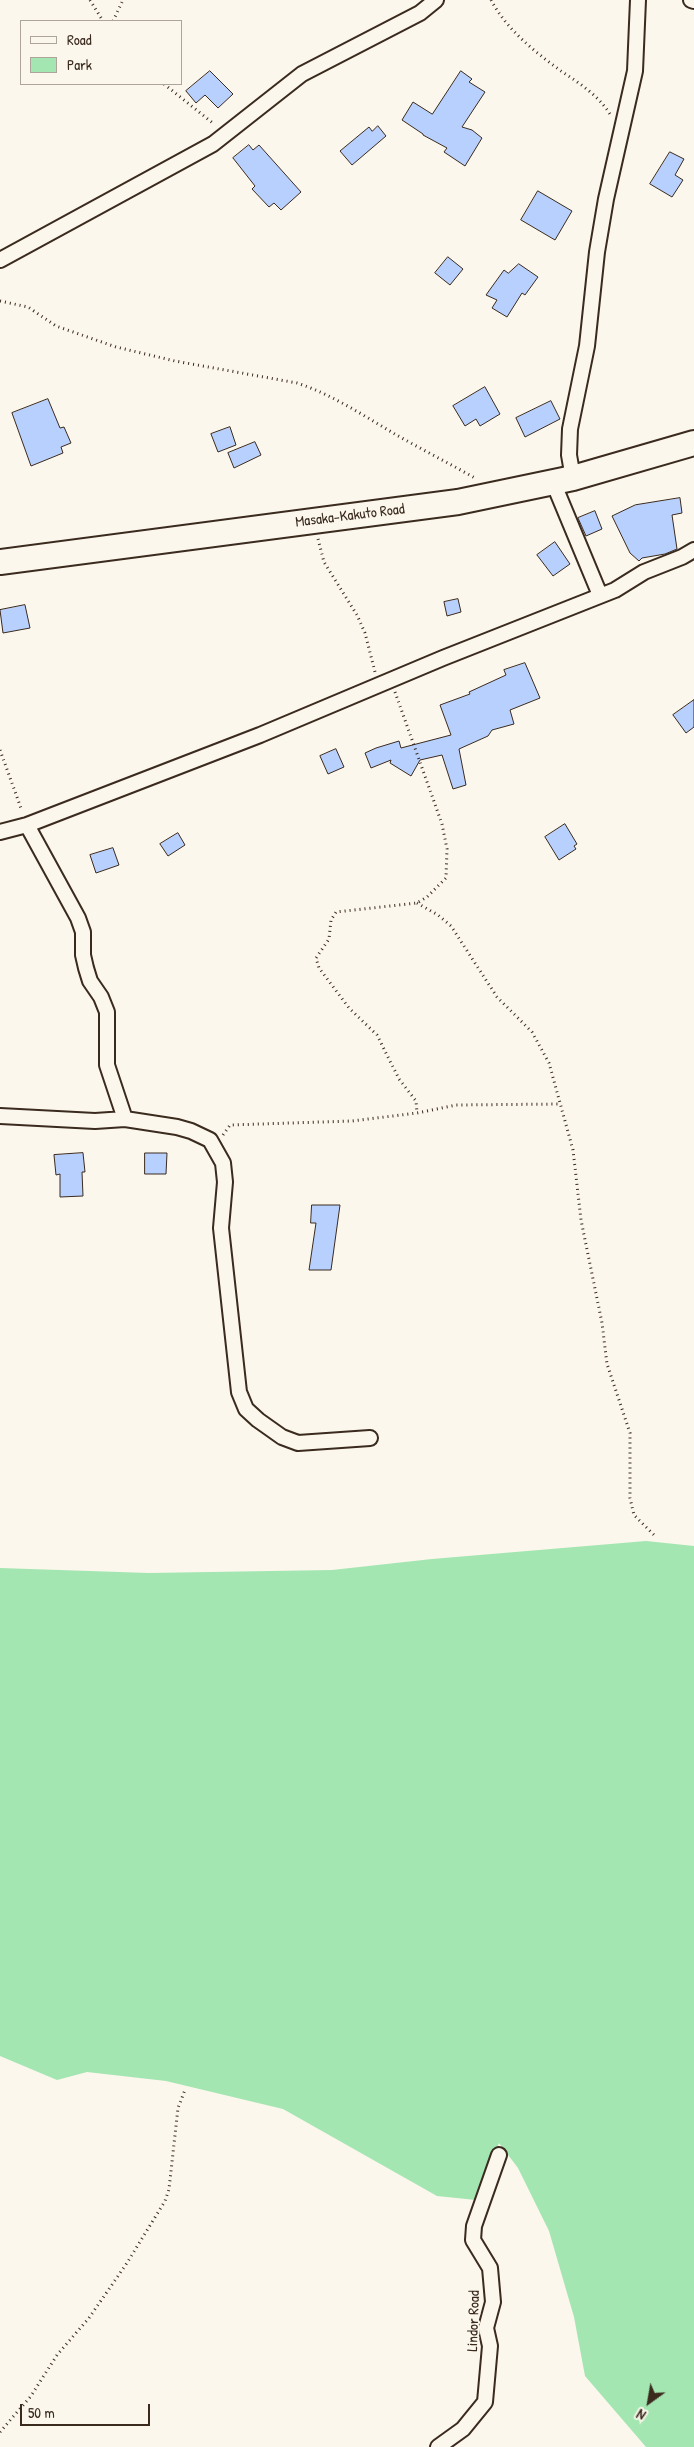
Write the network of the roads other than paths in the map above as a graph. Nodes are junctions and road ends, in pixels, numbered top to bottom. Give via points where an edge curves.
1 (436, 0) edge
2 (638, 0) edge
3 (0, 260) edge
4 (694, 443) edge
5 (563, 480) junction
6 (694, 550) edge
7 (0, 562) edge
8 (600, 595) junction
9 (27, 825) junction
10 (0, 832) edge
11 (0, 1116) edge
12 (125, 1119) junction
13 (370, 1438) dead end
14 (499, 2155) dead end
15 (438, 2447) edge

1 - 3 street via 420,13 302,74 225,135 141,185
2 - 5 street via 635,71 606,199 587,346
4 - 5 highway, Masaka-Kakuto Road
5 - 7 highway, Masaka-Kakuto Road via 458,502
5 - 8 street
6 - 8 street
8 - 9 street via 260,735
9 - 10 street
9 - 12 street via 83,932 86,968 107,1012 107,1065
11 - 12 street via 95,1121
12 - 13 street via 191,1131 210,1140 223,1162 221,1228 239,1392 246,1409 282,1437 298,1443
14 - 15 street, Lindor Road via 474,2226 473,2240 490,2268 493,2302 486,2328 490,2346 485,2402 463,2429

